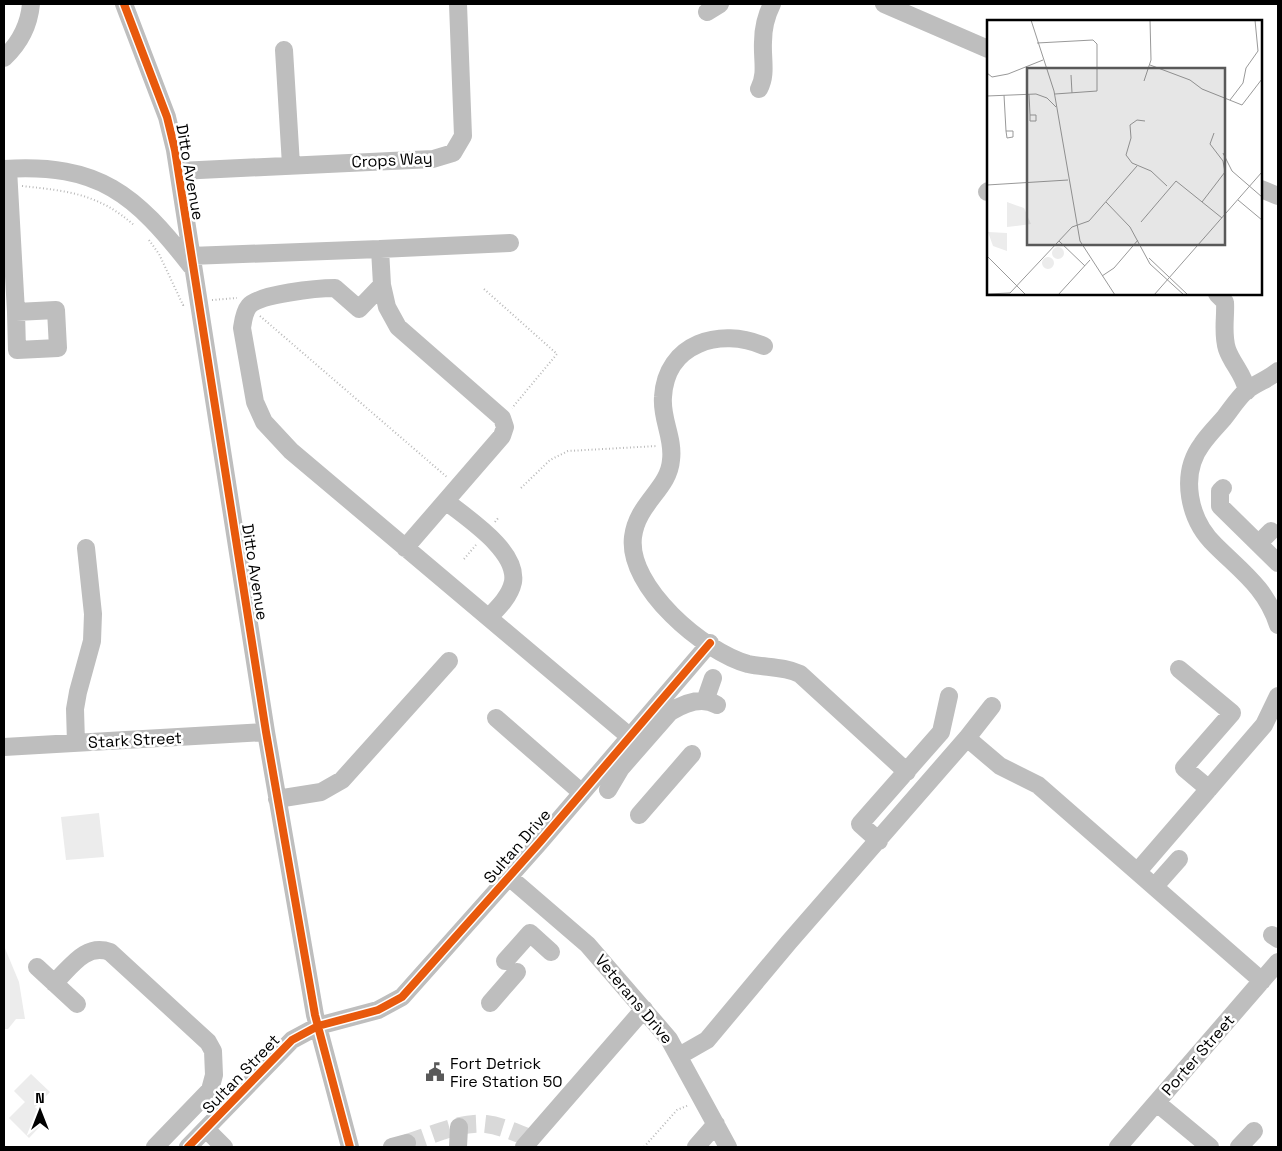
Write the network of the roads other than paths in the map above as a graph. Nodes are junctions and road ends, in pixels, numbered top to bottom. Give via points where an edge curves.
1 (31, 4) edge
2 (124, 4) edge
3 (458, 4) edge
4 (884, 4) edge
5 (767, 5) edge
6 (987, 49) edge
7 (284, 50) dead end
8 (4, 58) edge
9 (759, 89) dead end
10 (291, 165) junction
11 (6, 169) edge
12 (179, 171) junction
13 (1262, 189) edge
14 (1278, 196) edge
15 (184, 210) junction
16 (159, 224) junction
17 (510, 243) dead end
18 (380, 249) junction
19 (191, 261) junction
20 (382, 285) junction
21 (1218, 295) edge
22 (16, 312) dead end
23 (764, 346) dead end
24 (1278, 371) edge
25 (1247, 391) junction
26 (1223, 488) dead end
27 (447, 502) junction
28 (86, 548) dead end
29 (405, 548) junction
30 (1270, 548) edge
31 (489, 617) junction
32 (1278, 625) edge
33 (710, 643) junction
34 (449, 661) dead end
35 (1179, 669) dead end
36 (713, 678) dead end
37 (949, 696) dead end
38 (1278, 696) edge
39 (992, 706) dead end
40 (496, 718) dead end
41 (266, 732) junction
42 (629, 736) junction
43 (967, 738) junction
44 (76, 743) junction
45 (4, 747) edge
46 (692, 754) dead end
47 (907, 772) junction
48 (1209, 789) junction
49 (608, 790) dead end
50 (582, 793) junction
51 (278, 799) junction
52 (639, 814) dead end
53 (879, 840) junction
54 (1179, 859) dead end
55 (1138, 871) junction
56 (509, 877) junction
57 (1155, 886) junction
58 (551, 952) dead end
59 (1278, 962) edge
60 (37, 967) dead end
61 (1262, 981) junction
62 (54, 983) junction
63 (490, 1003) dead end
64 (77, 1004) dead end
65 (644, 1009) junction
66 (318, 1026) junction
67 (679, 1056) junction
68 (210, 1090) junction
69 (1157, 1103) junction
70 (229, 1105) junction
71 (716, 1124) junction
72 (459, 1127) dead end
73 (206, 1129) junction
74 (1254, 1131) dead end
75 (1190, 1141) edge
76 (531, 1144) edge
77 (155, 1147) edge
78 (188, 1147) edge
79 (224, 1147) edge
80 (350, 1147) edge
81 (458, 1147) edge
82 (696, 1147) edge
83 (728, 1147) edge
84 (1118, 1147) edge
85 (1210, 1147) edge
86 (1239, 1147) edge

1 - 8 street via 25,29 18,43
2 - 12 street, Ditto Avenue via 167,118
3 - 10 street, Crops Way via 463,136 453,153 433,158
4 - 6 street
5 - 9 street via 762,43 764,80
7 - 10 street
10 - 12 street, Crops Way
11 - 16 street via 39,168 100,182 129,199
11 - 22 street
12 - 15 street, Ditto Avenue
13 - 14 street
15 - 16 street
15 - 19 street, Ditto Avenue
16 - 19 street
17 - 18 street
18 - 19 street
18 - 20 street
19 - 41 street, Ditto Avenue
20 - 27 street via 387,307 398,327 504,422 502,436
20 - 29 street via 359,309 335,288 259,299 248,306 242,328 252,391 264,422 290,450
21 - 25 street via 1225,302 1227,349 1245,380
23 - 33 street via 751,340 725,337 696,345 684,353 668,374 662,409 672,461 667,477 642,509 632,538 638,566 661,604 679,623
24 - 25 street
25 - 32 street via 1201,444 1191,468 1189,498 1193,512 1213,544 1261,591 1272,606
26 - 30 street via 1220,506 1240,515
27 - 29 street
27 - 31 street via 486,533 507,556 513,568 513,582 506,599
28 - 44 street via 93,614 92,642 78,692
29 - 31 street
31 - 42 street
33 - 42 street, Sultan Drive
33 - 47 street via 749,664 787,668 800,674
34 - 51 street via 342,780 321,792
35 - 48 street via 1232,713 1184,768
36 - 49 street via 711,703 685,704 670,712 621,768
37 - 47 street via 941,732
38 - 48 street via 1264,725
39 - 43 street
40 - 50 street
41 - 44 street, Stark Street
41 - 51 street, Ditto Avenue
42 - 50 street, Sultan Drive
43 - 53 street
43 - 55 street via 1000,766 1038,785
44 - 45 street, Stark Street
46 - 52 street
47 - 53 street via 860,824
48 - 55 street
50 - 56 street, Sultan Drive
51 - 66 street, Ditto Avenue
53 - 67 street via 707,1040
54 - 57 street
55 - 57 street
56 - 65 street, Veterans Drive via 588,945
56 - 66 street, Sultan Drive via 402,996 378,1010
57 - 61 street
58 - 63 street via 530,934
59 - 61 street, Porter Street
60 - 62 street
61 - 69 street, Porter Street
62 - 64 street
62 - 68 street via 82,955 93,949 110,952 208,1042 213,1051 214,1075
65 - 67 street, Veterans Drive
65 - 76 street
66 - 70 street, Sultan Street via 292,1040
66 - 80 street, Ditto Avenue
67 - 71 street, Veterans Drive
68 - 70 street
68 - 77 street
69 - 75 street
69 - 84 street, Porter Street
70 - 73 street, Sultan Street
71 - 82 street
71 - 83 street, Veterans Drive
72 - 81 street
73 - 78 street, Sultan Street
73 - 79 street
74 - 86 street
75 - 85 street

